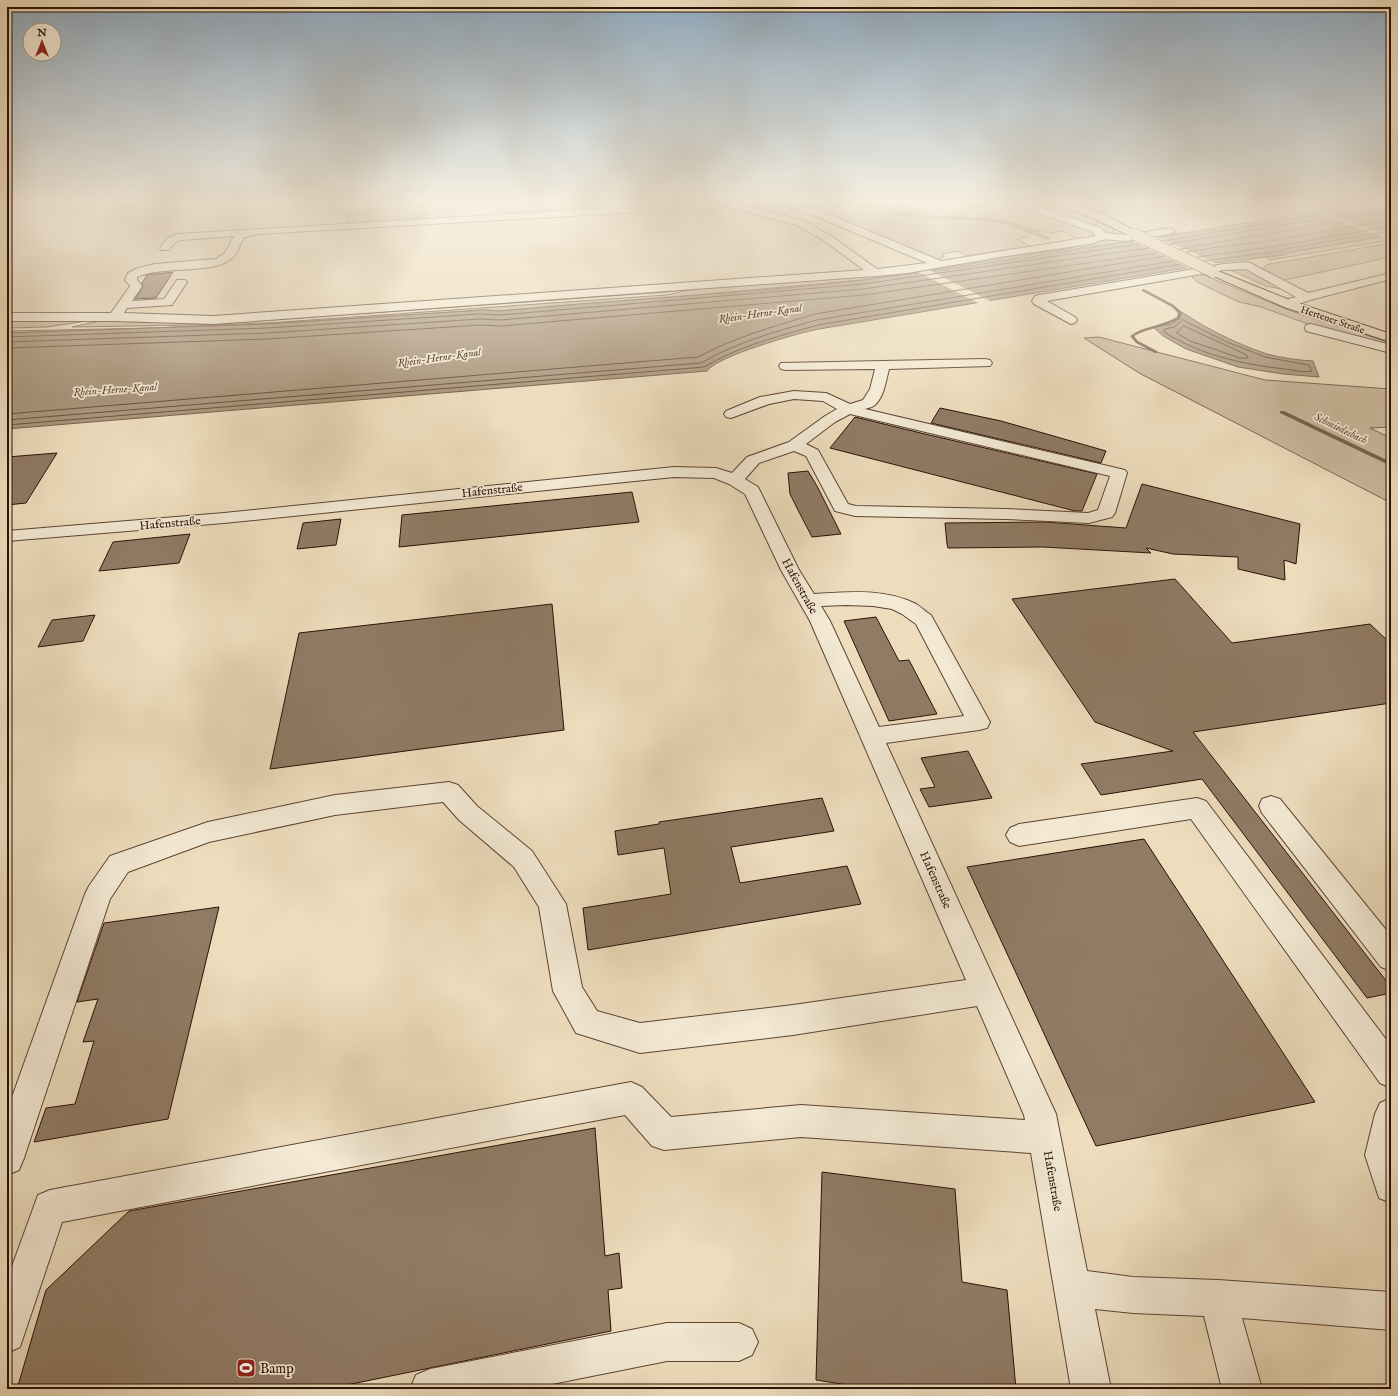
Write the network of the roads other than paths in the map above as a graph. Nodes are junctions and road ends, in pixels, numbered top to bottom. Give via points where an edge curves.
1 (180, 266) edge
2 (867, 266) edge
3 (929, 266) edge
4 (1200, 266) edge
5 (1234, 266) edge
6 (1250, 266) edge
7 (875, 272) junction
8 (1391, 276) edge
9 (181, 282) dead end
10 (1306, 297) junction
11 (1288, 304) junction
12 (123, 305) junction
13 (7, 317) edge
14 (115, 317) junction
15 (1072, 320) dead end
16 (1311, 328) dead end
17 (1391, 338) edge
18 (1391, 349) edge
19 (985, 363) dead end
20 (883, 365) junction
21 (786, 366) dead end
22 (848, 409) junction
23 (731, 414) dead end
24 (795, 445) junction
25 (735, 480) junction
26 (7, 536) edge
27 (808, 601) junction
28 (872, 736) junction
29 (1271, 806) dead end
30 (1019, 836) dead end
31 (1391, 958) edge
32 (986, 991) junction
33 (1391, 1072) edge
34 (1391, 1114) edge
35 (1045, 1138) junction
36 (7, 1158) edge
37 (1391, 1186) edge
38 (1072, 1288) junction
39 (1218, 1298) junction
40 (1391, 1311) edge
41 (7, 1334) edge
42 (739, 1342) dead end
43 (430, 1389) edge
44 (1091, 1389) edge
45 (1242, 1389) edge

1 - 12 street via 154,268 132,275 131,280 136,286
2 - 7 street
3 - 7 street
4 - 11 main road, Hertener Straße, bridge
5 - 15 street via 1039,299 1038,301
6 - 10 street
7 - 14 street via 213,320
8 - 10 street
9 - 12 street via 168,302
10 - 11 street
11 - 17 main road, Hertener Straße
12 - 14 street
13 - 14 street
16 - 18 street
19 - 20 street
20 - 21 street
20 - 22 street via 877,389 869,403
22 - 23 street via 826,397 794,395 765,400
22 - 24 street
22 - 24 street via 1119,473 1106,513 1088,518 855,511 841,507 812,453
24 - 25 street via 753,460
25 - 26 street, Hafenstraße via 716,473 674,472 224,518
25 - 27 street, Hafenstraße via 752,491
27 - 28 street, Hafenstraße via 820,621
27 - 28 street via 867,600 892,603 909,609 924,620 979,722
28 - 32 street, Hafenstraße
29 - 31 street
30 - 33 street via 1197,808
32 - 35 street, Hafenstraße via 1040,1114
32 - 36 street via 793,1020 640,1038 587,1023 568,991 552,904 523,859 468,813 449,792 334,805 208,832 119,864 98,894
34 - 37 street via 1382,1155
35 - 38 street, Hafenstraße
35 - 41 street via 801,1121 664,1134 631,1098 65,1204 50,1207
38 - 39 street via 1133,1295
38 - 44 street, Hafenstraße
39 - 40 street
39 - 45 street
42 - 43 street via 667,1342

